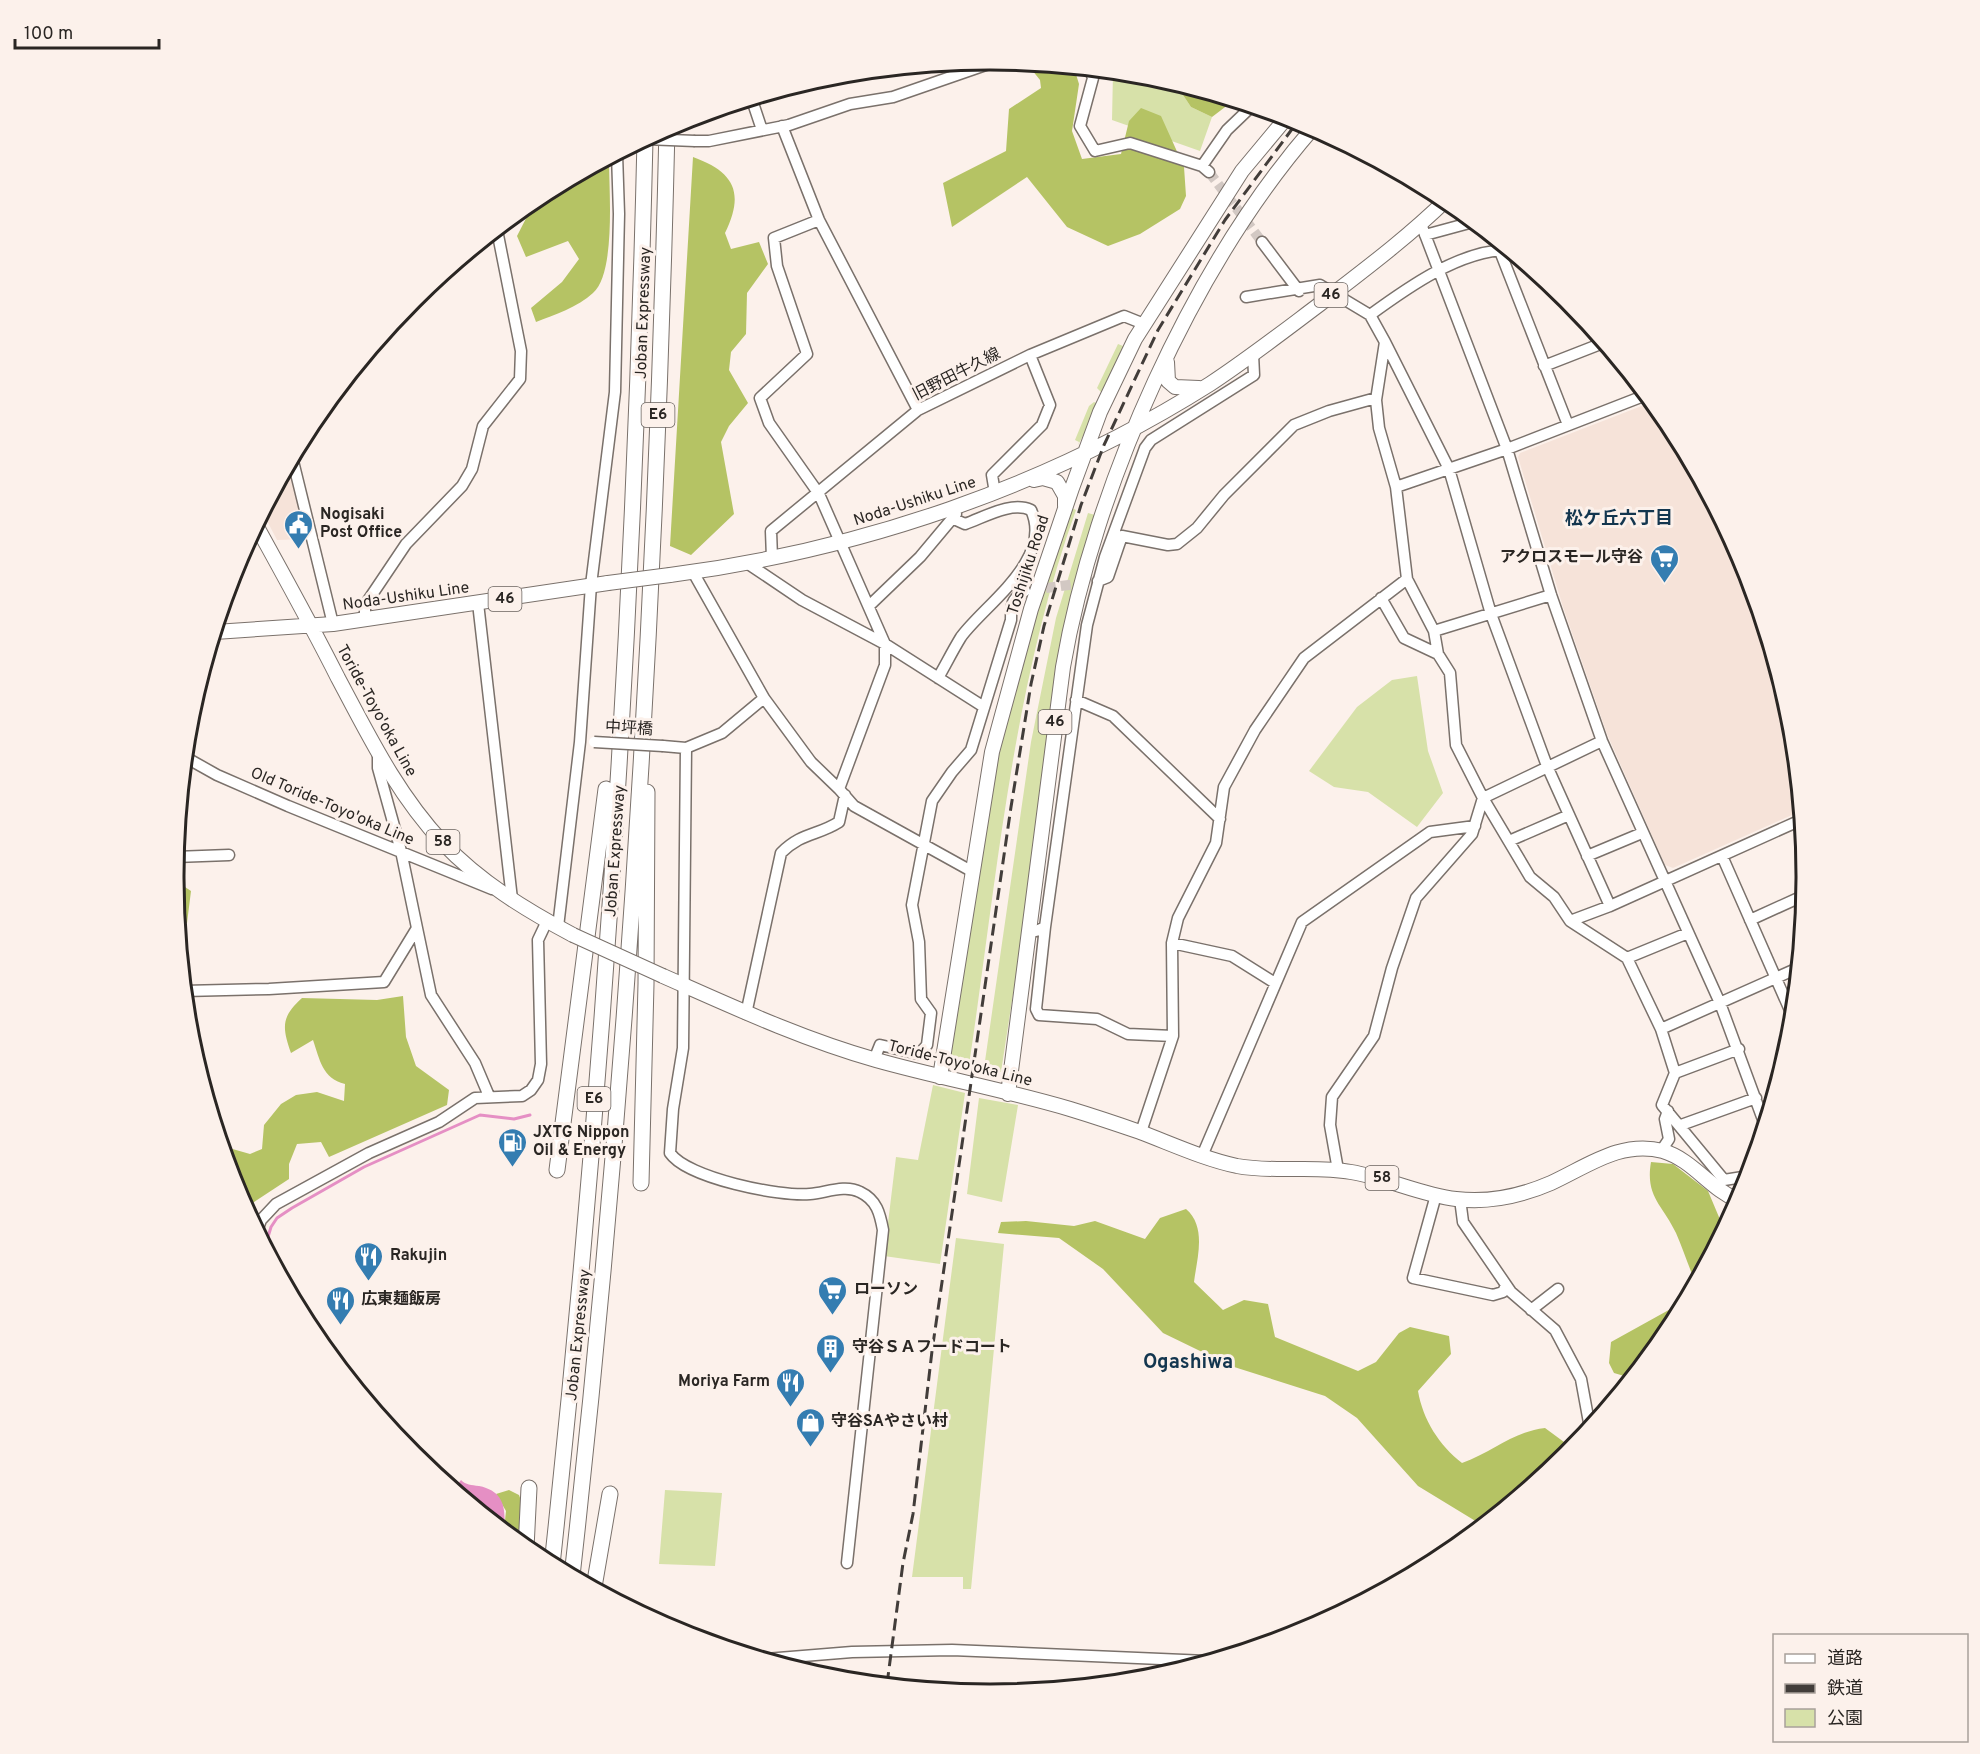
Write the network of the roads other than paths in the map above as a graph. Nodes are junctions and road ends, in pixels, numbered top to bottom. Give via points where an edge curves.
1 (969, 71) edge
2 (1093, 77) edge
3 (754, 106) edge
4 (1246, 112) edge
5 (1280, 125) edge
6 (782, 126) junction
7 (762, 130) junction
8 (1307, 135) edge
9 (667, 139) edge
10 (663, 140) edge
11 (645, 149) edge
12 (617, 163) edge
13 (1440, 207) edge
14 (819, 220) junction
15 (1462, 224) edge
16 (1423, 229) junction
17 (498, 237) edge
18 (1262, 242) tunnel mouth
19 (1495, 249) edge
20 (1504, 256) edge
21 (1438, 269) junction
22 (1299, 291) junction
23 (1335, 292) junction
24 (1246, 297) dead end
25 (1370, 315) junction
26 (1143, 324) junction
27 (1385, 342) junction
28 (1597, 346) edge
29 (1253, 354) junction
30 (1030, 355) junction
31 (1168, 357) junction
32 (1544, 366) junction
33 (1209, 384) junction
34 (1376, 398) junction
35 (1639, 398) edge
36 (918, 410) junction
37 (1568, 425) junction
38 (1137, 426) junction
39 (1507, 449) junction
40 (1084, 454) junction
41 (295, 469) edge
42 (1449, 469) junction
43 (1020, 483) junction
44 (1396, 487) junction
45 (995, 493) junction
46 (819, 494) junction
47 (960, 505) junction
48 (1065, 507) junction
49 (954, 519) junction
50 (261, 534) edge
51 (841, 542) junction
52 (772, 558) junction
53 (747, 563) junction
54 (693, 572) junction
55 (1407, 579) junction
56 (1098, 581) junction
57 (591, 585) junction
58 (1025, 591) dead end
59 (1551, 596) junction
60 (1381, 598) junction
61 (478, 603) junction
62 (870, 605) junction
63 (1491, 614) junction
64 (365, 619) junction
65 (333, 624) junction
66 (310, 626) junction
67 (1434, 631) junction
68 (222, 632) edge
69 (626, 632) junction
70 (885, 644) junction
71 (1438, 654) junction
72 (938, 678) junction
73 (764, 698) junction
74 (1076, 700) junction
75 (645, 702) junction
76 (984, 706) junction
77 (1602, 741) junction
78 (580, 742) junction
79 (686, 748) junction
80 (378, 756) junction
81 (192, 761) edge
82 (1547, 766) junction
83 (842, 792) junction
84 (1483, 798) junction
85 (1569, 815) junction
86 (1220, 819) junction
87 (1795, 823) edge
88 (1475, 826) junction
89 (1642, 833) junction
90 (1509, 841) junction
91 (923, 845) junction
92 (401, 851) junction
93 (229, 855) dead end
94 (1587, 856) junction
95 (1722, 856) junction
96 (184, 857) edge
97 (973, 872) junction
98 (1664, 882) junction
99 (508, 896) junction
100 (1796, 899) edge
101 (1610, 906) junction
102 (1750, 920) junction
103 (1570, 921) junction
104 (553, 924) junction
105 (1045, 927) junction
106 (417, 928) junction
107 (1029, 930) junction
108 (1688, 933) junction
109 (1172, 943) junction
110 (1627, 958) junction
111 (1791, 971) edge
112 (1776, 978) junction
113 (1275, 983) junction
114 (682, 985) junction
115 (192, 991) edge
116 (1787, 1002) edge
117 (1720, 1003) junction
118 (746, 1014) junction
119 (1661, 1029) junction
120 (1173, 1036) junction
121 (1739, 1049) junction
122 (874, 1060) junction
123 (1675, 1073) junction
124 (940, 1077) junction
125 (1008, 1094) junction
126 (489, 1096) junction
127 (1756, 1098) junction
128 (1668, 1111) junction
129 (1761, 1114) edge
130 (1681, 1125) junction
131 (1141, 1132) junction
132 (1661, 1151) junction
133 (1202, 1156) junction
134 (557, 1170) dead end
135 (1338, 1170) junction
136 (1738, 1178) edge
137 (641, 1183) dead end
138 (1436, 1195) junction
139 (1730, 1197) edge
140 (1460, 1199) junction
141 (261, 1221) edge
142 (1506, 1285) junction
143 (1557, 1289) dead end
144 (1531, 1310) junction
145 (1588, 1417) edge
146 (529, 1488) dead end
147 (610, 1494) dead end
148 (527, 1537) edge
149 (553, 1555) edge
150 (847, 1563) dead end
151 (573, 1567) edge
152 (595, 1580) edge
153 (787, 1657) edge
154 (1184, 1659) edge

1 - 6 street via 893,97 850,104
2 - 4 street via 1080,126 1095,151 1130,143 1206,169 1227,130
3 - 7 street
5 - 26 main road, Toshijiku Road via 1242,171
6 - 7 street
6 - 14 street
7 - 10 street, bridge via 709,141
8 - 31 main road, 46 via 1238,230
9 - 75 highway, Joban Expressway / E6
11 - 69 highway, Joban Expressway / E6
12 - 57 street via 615,392
13 - 16 main road, Noda-Ushiku Line / 46
14 - 36 street
14 - 46 street via 774,238 777,266 807,354 760,398 769,423
15 - 16 street
16 - 21 street
16 - 23 main road, Noda-Ushiku Line / 46
17 - 64 street via 521,351 520,378 483,426 472,469 462,486 406,544 365,605
18 - 22 street
19 - 21 street
20 - 32 street
21 - 25 street
21 - 39 street
22 - 23 street via 1320,285
22 - 24 street
23 - 25 street
23 - 29 main road, Noda-Ushiku Line / 46
25 - 27 street
26 - 30 street, 旧野田牛久線 via 1124,316
26 - 40 main road, Toshijiku Road
27 - 34 street
27 - 42 street
28 - 32 street
29 - 33 main road, Noda-Ushiku Line / 46
29 - 56 street via 1254,375 1144,448
30 - 36 street, 旧野田牛久線
30 - 45 street via 1050,405 1042,425 992,475
31 - 33 main road via 1168,381 1175,387 1197,389
31 - 38 main road, 46
32 - 37 street
33 - 38 main road, Noda-Ushiku Line / 46
34 - 44 street via 1379,428
34 - 56 street via 1294,425 1197,528 1177,544 1122,536 1108,577
35 - 37 street
36 - 46 street, 旧野田牛久線
37 - 39 street
38 - 40 main road, Noda-Ushiku Line / 46
38 - 107 main road, 46 via 1101,518 1071,623
39 - 42 street
39 - 59 street
40 - 43 main road, Noda-Ushiku Line / 46
40 - 48 main road, Toshijiku Road
41 - 65 street
42 - 44 street
42 - 63 street
43 - 45 main road, Noda-Ushiku Line / 46
43 - 48 main road via 1043,478 1057,482 1065,496
44 - 55 street
45 - 47 main road, Noda-Ushiku Line / 46
46 - 51 street
46 - 52 street, 旧野田牛久線 via 771,531
47 - 49 street
47 - 51 main road, Noda-Ushiku Line / 46
48 - 97 main road, Toshijiku Road via 1005,701 990,763
49 - 62 street
49 - 72 street via 965,524 1015,506 1025,507 1031,510 1035,528 1018,576 962,636
50 - 66 main road
51 - 52 main road, Noda-Ushiku Line / 46
51 - 62 street
52 - 53 main road, Noda-Ushiku Line / 46
53 - 54 main road, Noda-Ushiku Line / 46
53 - 70 street via 802,600
54 - 57 main road, Noda-Ushiku Line / 46, bridge
54 - 73 street
55 - 60 street
55 - 67 street
56 - 74 street
57 - 61 main road, Noda-Ushiku Line / 46
57 - 78 street
58 - 76 street via 1011,604 1011,620
59 - 63 street
59 - 77 street
60 - 71 street via 1404,638
60 - 86 street via 1304,658 1224,787
61 - 64 main road, Noda-Ushiku Line / 46
61 - 99 street
62 - 70 street
63 - 67 street
63 - 82 street
64 - 65 main road, Noda-Ushiku Line / 46
65 - 66 main road, Noda-Ushiku Line / 46
66 - 68 main road, Noda-Ushiku Line / 46
66 - 80 main road, Toride-Toyo'oka Line / 58
67 - 71 street
69 - 134 highway
69 - 149 highway, Joban Expressway / E6 via 584,1252
70 - 72 street
70 - 83 street via 885,665
71 - 84 street via 1450,673 1456,746
72 - 76 street
73 - 79 street via 722,733
73 - 83 street via 811,762
74 - 86 street via 1113,716
74 - 105 street
75 - 137 highway via 648,845
75 - 151 highway, Joban Expressway / E6 via 605,1253
76 - 91 street via 971,750 932,801
77 - 82 street
77 - 89 street
78 - 79 street, 中坪橋, bridge
78 - 104 street
79 - 114 street
80 - 92 street via 382,789
80 - 99 main road, Toride-Toyo'oka Line / 58 via 443,843
81 - 92 street, Old Toride-Toyo'oka Line via 217,775
82 - 84 street
82 - 85 street
83 - 91 street via 854,806
83 - 118 street via 839,822 799,838 781,853
84 - 88 street
84 - 90 street
85 - 90 street
85 - 94 street
86 - 109 street via 1216,843 1178,918
87 - 95 street
88 - 113 street via 1430,832 1302,922
88 - 135 street via 1416,898 1374,1036 1332,1097 1330,1125
89 - 94 street
89 - 98 street
90 - 103 street via 1530,877 1554,897
91 - 97 street
91 - 122 street via 912,905 919,942 921,999 931,1013 927,1045 919,1054 880,1045
92 - 99 street, Old Toride-Toyo'oka Line
92 - 106 street
93 - 96 street
94 - 101 street
95 - 98 street
95 - 102 street
97 - 124 main road, Toshijiku Road
98 - 101 street
98 - 108 street
99 - 104 main road, Toride-Toyo'oka Line / 58
100 - 102 street
101 - 103 street
102 - 112 street
103 - 110 street
104 - 114 main road, Toride-Toyo'oka Line / 58, bridge
104 - 126 street via 538,940 538,1080 522,1096
105 - 107 street
105 - 120 street via 1037,1000 1039,1015 1097,1019 1128,1034
106 - 115 street via 384,981
106 - 126 street via 431,995 475,1063
107 - 125 main road, 46
108 - 110 street
108 - 117 street
109 - 113 street via 1232,956
109 - 120 street
110 - 119 street
111 - 112 street
112 - 116 street
112 - 117 street
113 - 133 street
114 - 118 main road, Toride-Toyo'oka Line / 58
114 - 150 street via 682,1048 669,1145 674,1160 716,1179 758,1188 809,1194 831,1189 859,1191 879,1211 883,1230
117 - 119 street
117 - 121 street
118 - 122 main road, Toride-Toyo'oka Line / 58
119 - 123 street
120 - 131 street
121 - 123 street
121 - 127 street
122 - 124 main road, Toride-Toyo'oka Line / 58
123 - 128 street via 1662,1105
124 - 125 main road, Toride-Toyo'oka Line / 58
125 - 131 main road, Toride-Toyo'oka Line / 58
126 - 141 street via 475,1098 438,1122 369,1153 276,1204
127 - 129 street
127 - 130 street
128 - 130 street
128 - 132 street via 1665,1119 1669,1139
130 - 136 street via 1724,1180
131 - 133 main road, Toride-Toyo'oka Line / 58
132 - 139 main road, Toride-Toyo'oka Line / 58 via 1685,1161 1716,1190
132 - 140 main road, Toride-Toyo'oka Line / 58 via 1610,1153 1521,1194 1497,1199
133 - 135 main road, Toride-Toyo'oka Line / 58 via 1265,1169
135 - 138 main road, Toride-Toyo'oka Line / 58
138 - 140 main road, Toride-Toyo'oka Line / 58
138 - 142 street via 1413,1278 1493,1295 1503,1292
140 - 142 street via 1463,1222
142 - 144 street
143 - 144 street
144 - 145 street via 1555,1330 1581,1379
146 - 148 highway
147 - 152 highway
153 - 154 street via 952,1650

